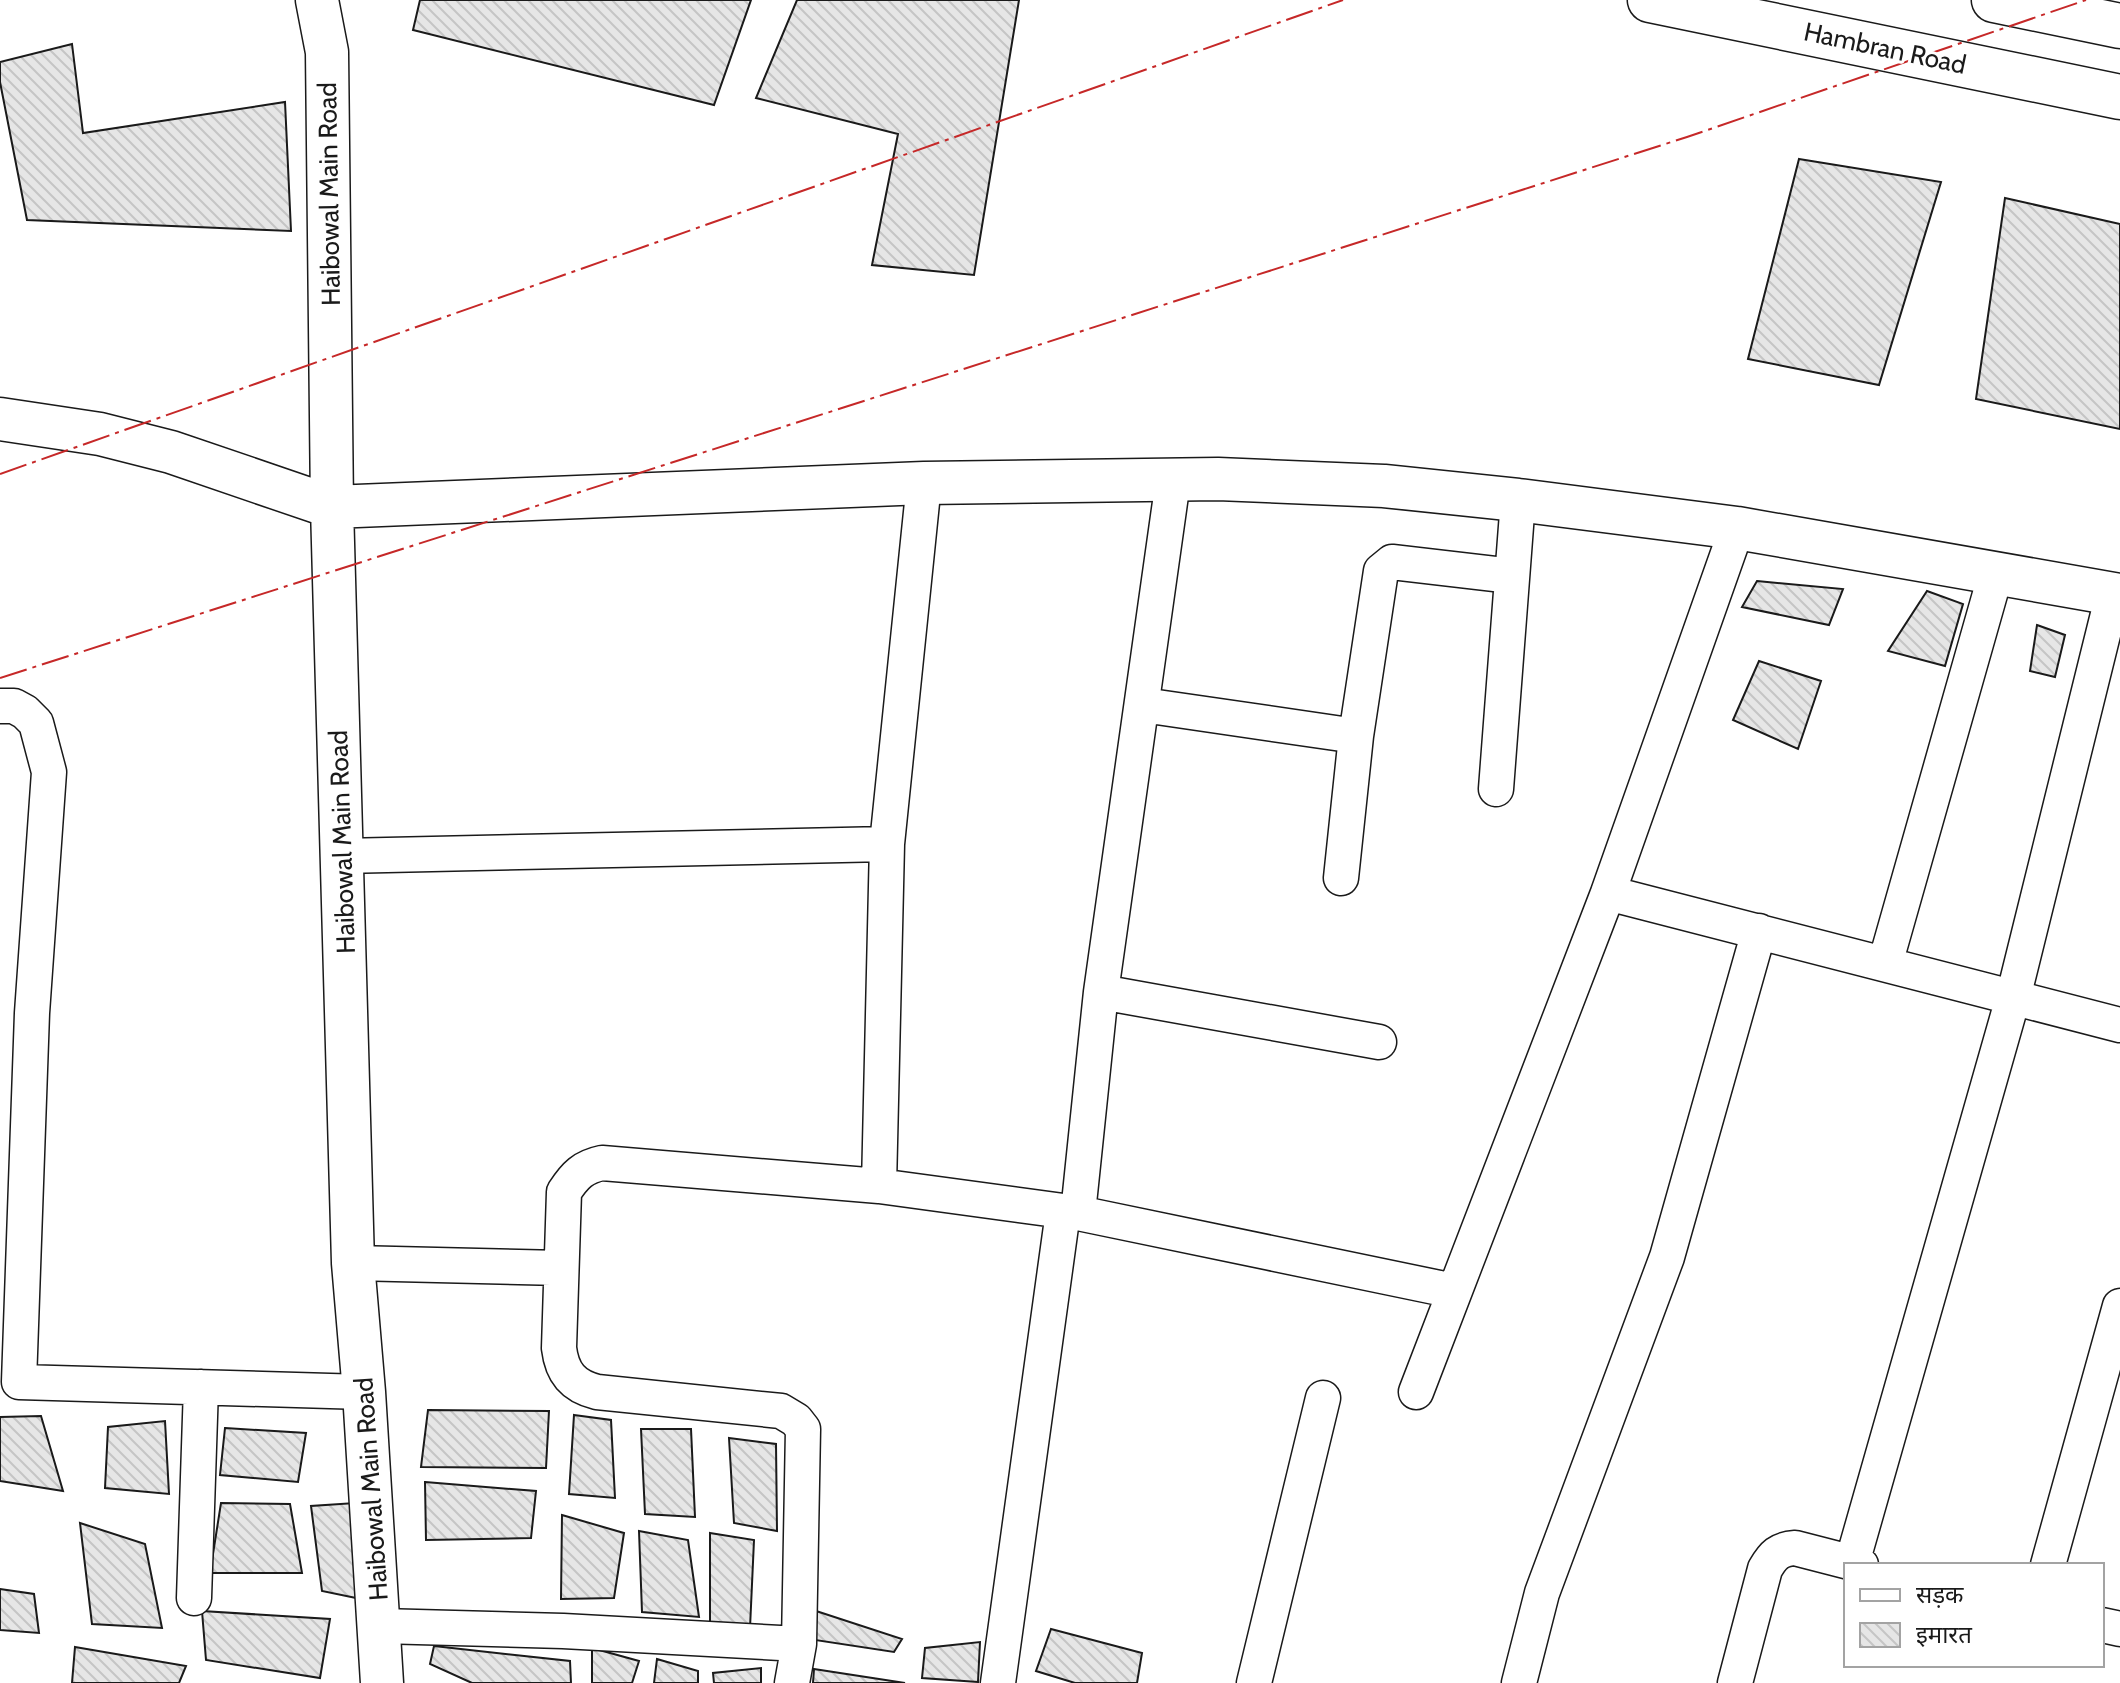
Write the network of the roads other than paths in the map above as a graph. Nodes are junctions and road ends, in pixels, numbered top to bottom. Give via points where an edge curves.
1 (317, 0) edge
2 (1650, 0) edge
3 (1994, 0) edge
4 (2120, 26) edge
5 (2120, 97) edge
6 (0, 419) edge
7 (1173, 481) junction
8 (924, 483) junction
9 (1518, 500) junction
10 (332, 507) junction
11 (1737, 528) junction
12 (1996, 573) junction
13 (1512, 576) junction
14 (2117, 594) edge
15 (1143, 705) junction
16 (0, 706) edge
17 (1356, 736) junction
18 (1496, 789) dead end
19 (887, 844) junction
20 (342, 856) junction
21 (1341, 878) dead end
22 (1608, 893) junction
23 (1759, 931) junction
24 (1885, 964) junction
25 (1101, 992) junction
26 (2013, 998) junction
27 (16, 1012) edge
28 (2120, 1025) edge
29 (1379, 1042) dead end
30 (879, 1186) junction
31 (1071, 1212) junction
32 (353, 1263) junction
33 (561, 1268) junction
34 (1454, 1291) junction
35 (2120, 1306) edge
36 (9, 1382) edge
37 (201, 1387) junction
38 (364, 1392) junction
39 (1416, 1392) dead end
40 (1323, 1398) dead end
41 (1853, 1563) edge
42 (1857, 1563) edge
43 (2049, 1563) edge
44 (194, 1598) dead end
45 (380, 1626) junction
46 (799, 1644) junction
47 (382, 1683) edge
48 (792, 1683) edge
49 (998, 1683) edge
50 (1254, 1683) edge
51 (1519, 1683) edge
52 (1735, 1683) edge

1 - 10 street, Haibowal Main Road via 327,52
2 - 5 main road, Hambran Road
3 - 4 main road
6 - 10 street via 100,434 171,452
7 - 8 street
7 - 9 street via 1384,486
7 - 15 street
8 - 10 street
8 - 19 street
9 - 11 street
9 - 13 street
10 - 20 street, Haibowal Main Road
11 - 12 street
11 - 22 street
12 - 14 street
12 - 24 street
13 - 17 street via 1392,562 1381,571
13 - 18 street
14 - 26 street
15 - 17 street
15 - 25 street
16 - 27 street via 14,706 36,723 49,772
17 - 21 street
19 - 20 street
19 - 30 street
20 - 32 street, Haibowal Main Road
22 - 23 street
22 - 34 street
23 - 24 street
23 - 51 street via 1667,1257 1542,1593
24 - 26 street
25 - 29 street
25 - 31 street
26 - 28 street
26 - 42 street
27 - 36 street
30 - 31 street
30 - 33 street via 588,1166 564,1192
31 - 34 street
31 - 49 street
32 - 33 street
32 - 38 street, Haibowal Main Road
33 - 46 street via 559,1348 571,1381 597,1392 781,1411 803,1429
34 - 39 street
35 - 43 street
36 - 37 street
37 - 38 street
37 - 44 street
38 - 45 street, Haibowal Main Road
40 - 50 street
41 - 52 street via 1795,1548 1773,1555
45 - 46 street
45 - 47 street, Haibowal Main Road
46 - 48 street

